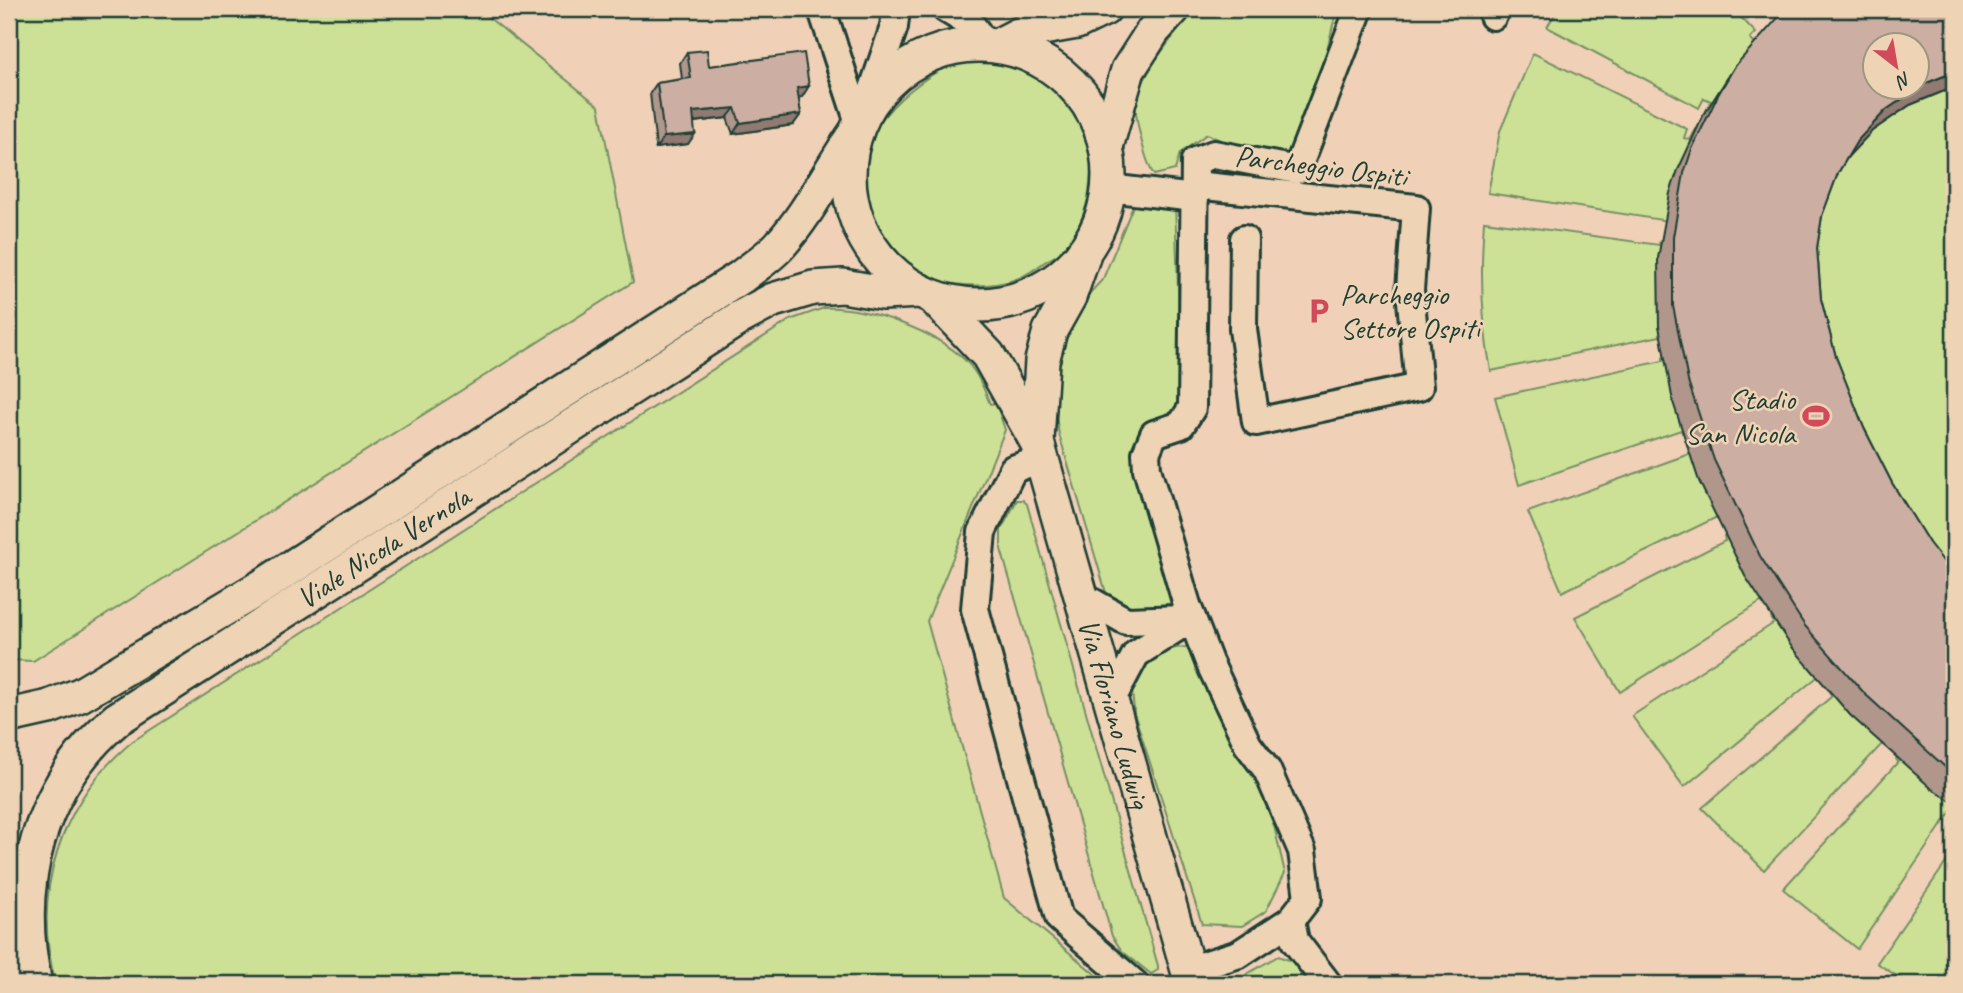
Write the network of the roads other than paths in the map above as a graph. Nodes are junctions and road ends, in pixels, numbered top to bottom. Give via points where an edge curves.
1 (896, 9) edge
2 (946, 9) edge
3 (1104, 9) edge
4 (1173, 9) edge
5 (1359, 9) edge
6 (823, 13) dead end
7 (992, 45) junction
8 (861, 121) junction
9 (1106, 147) junction
10 (1108, 188) junction
11 (1195, 192) junction
12 (1244, 239) dead end
13 (1087, 246) junction
14 (926, 294) junction
15 (1039, 451) junction
16 (1080, 595) junction
17 (1192, 618) junction
18 (1111, 701) junction
19 (9, 716) edge
20 (1291, 919) junction
21 (1190, 977) edge
22 (35, 984) edge
23 (1135, 984) edge
24 (1328, 984) edge

1 - 8 street
2 - 7 street via 971,24
3 - 7 main road via 1077,22 1026,31
4 - 9 main road via 1128,70
5 - 11 street via 1297,170 1214,153 1195,161
6 - 8 street
7 - 8 main road, Viale Nicola Vernola via 951,48 918,60 890,80
7 - 9 main road via 1028,54 1055,69 1079,91 1096,117
8 - 14 main road via 849,168 852,205 866,240 889,269
8 - 19 main road, Viale Nicola Vernola via 803,217 778,248 741,277 273,579 80,695
9 - 10 main road
10 - 11 street
10 - 13 main road via 1101,219
11 - 12 street, Parcheggio Ospiti via 1416,208 1410,290 1419,387 1256,422 1243,329
11 - 17 street via 1192,408 1181,425 1154,434 1146,453
13 - 14 main road via 1068,269 1019,299 961,304
13 - 15 main road via 1042,361
14 - 15 main road via 988,355
14 - 22 main road, Viale Nicola Vernola via 843,286 813,288 773,300 117,719 67,775 41,828 25,918
15 - 16 main road, Via Floriano Ludwig
15 - 23 street via 1013,469 982,532 975,609 1059,918
16 - 17 street via 1126,621
16 - 18 main road, Via Floriano Ludwig
17 - 18 street via 1136,654
17 - 20 street via 1248,745 1267,770 1302,851 1308,898
18 - 21 main road, Via Floriano Ludwig
20 - 21 street via 1239,954
20 - 24 street via 1295,941

